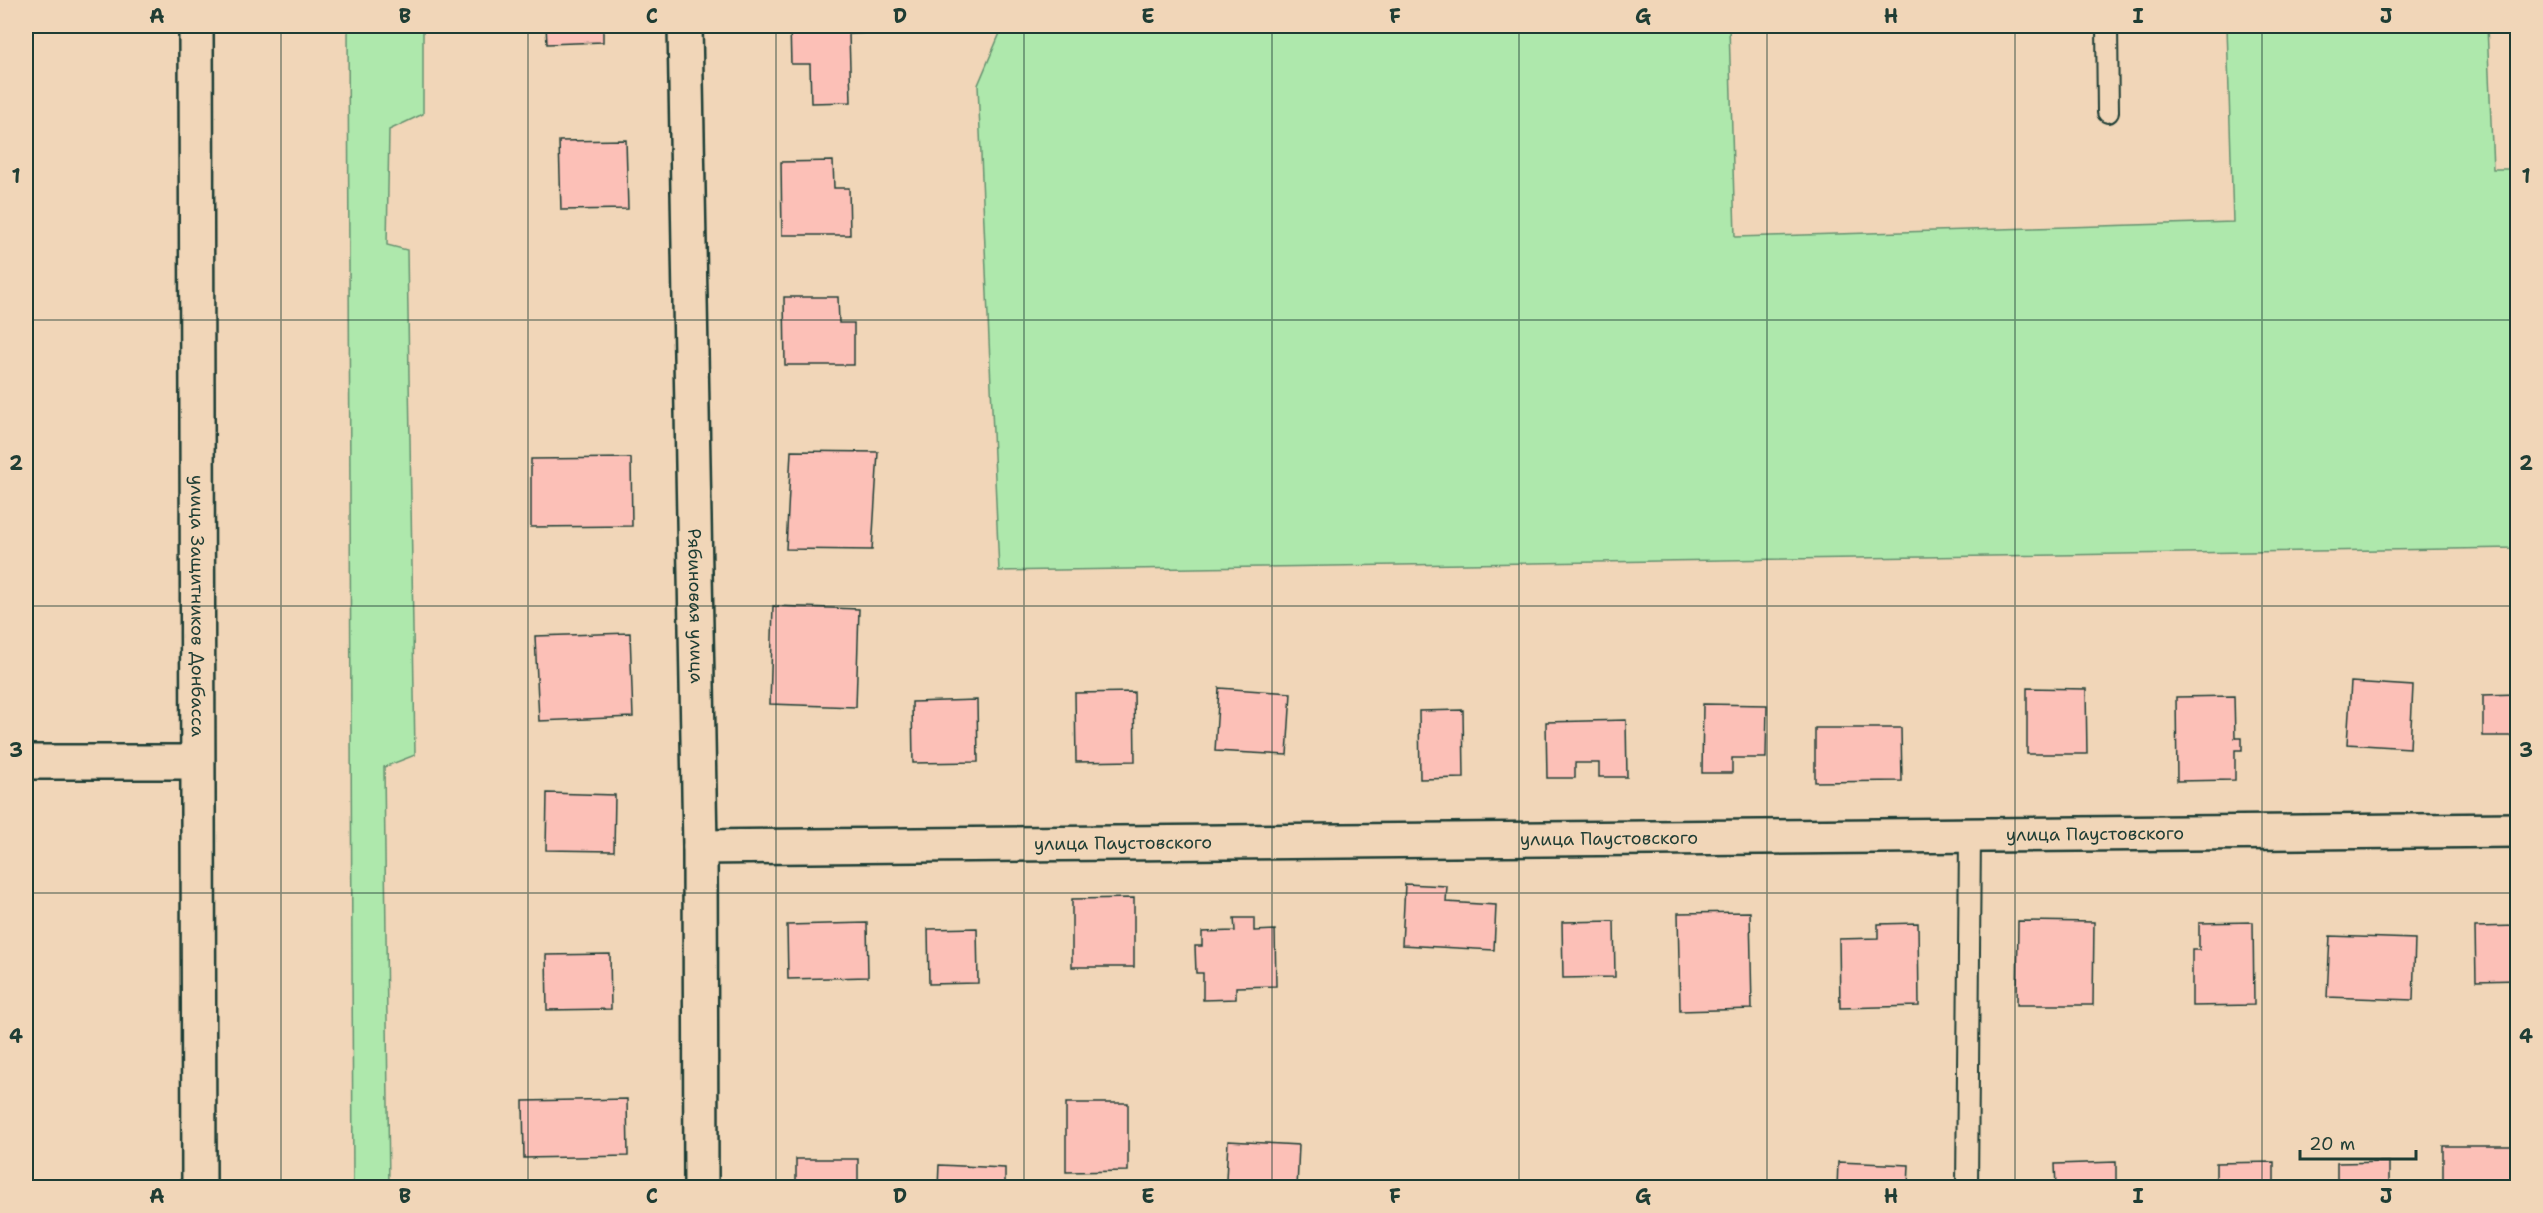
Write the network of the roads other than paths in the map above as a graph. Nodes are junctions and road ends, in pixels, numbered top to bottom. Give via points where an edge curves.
1 (196, 26) edge
2 (685, 26) edge
3 (2107, 26) edge
4 (2108, 112) dead end
5 (26, 762) edge
6 (196, 762) junction
7 (2517, 830) edge
8 (1970, 835) junction
9 (700, 847) junction
10 (199, 1188) edge
11 (701, 1188) edge
12 (1966, 1188) edge

1 - 6 street, улица Защитников Донбасса
2 - 9 street, Рябиновая улица
3 - 4 lane
5 - 6 street
6 - 10 street, улица Защитников Донбасса
7 - 8 street, улица Паустовского
8 - 9 street, улица Паустовского
8 - 12 lane
9 - 11 street, Рябиновая улица

